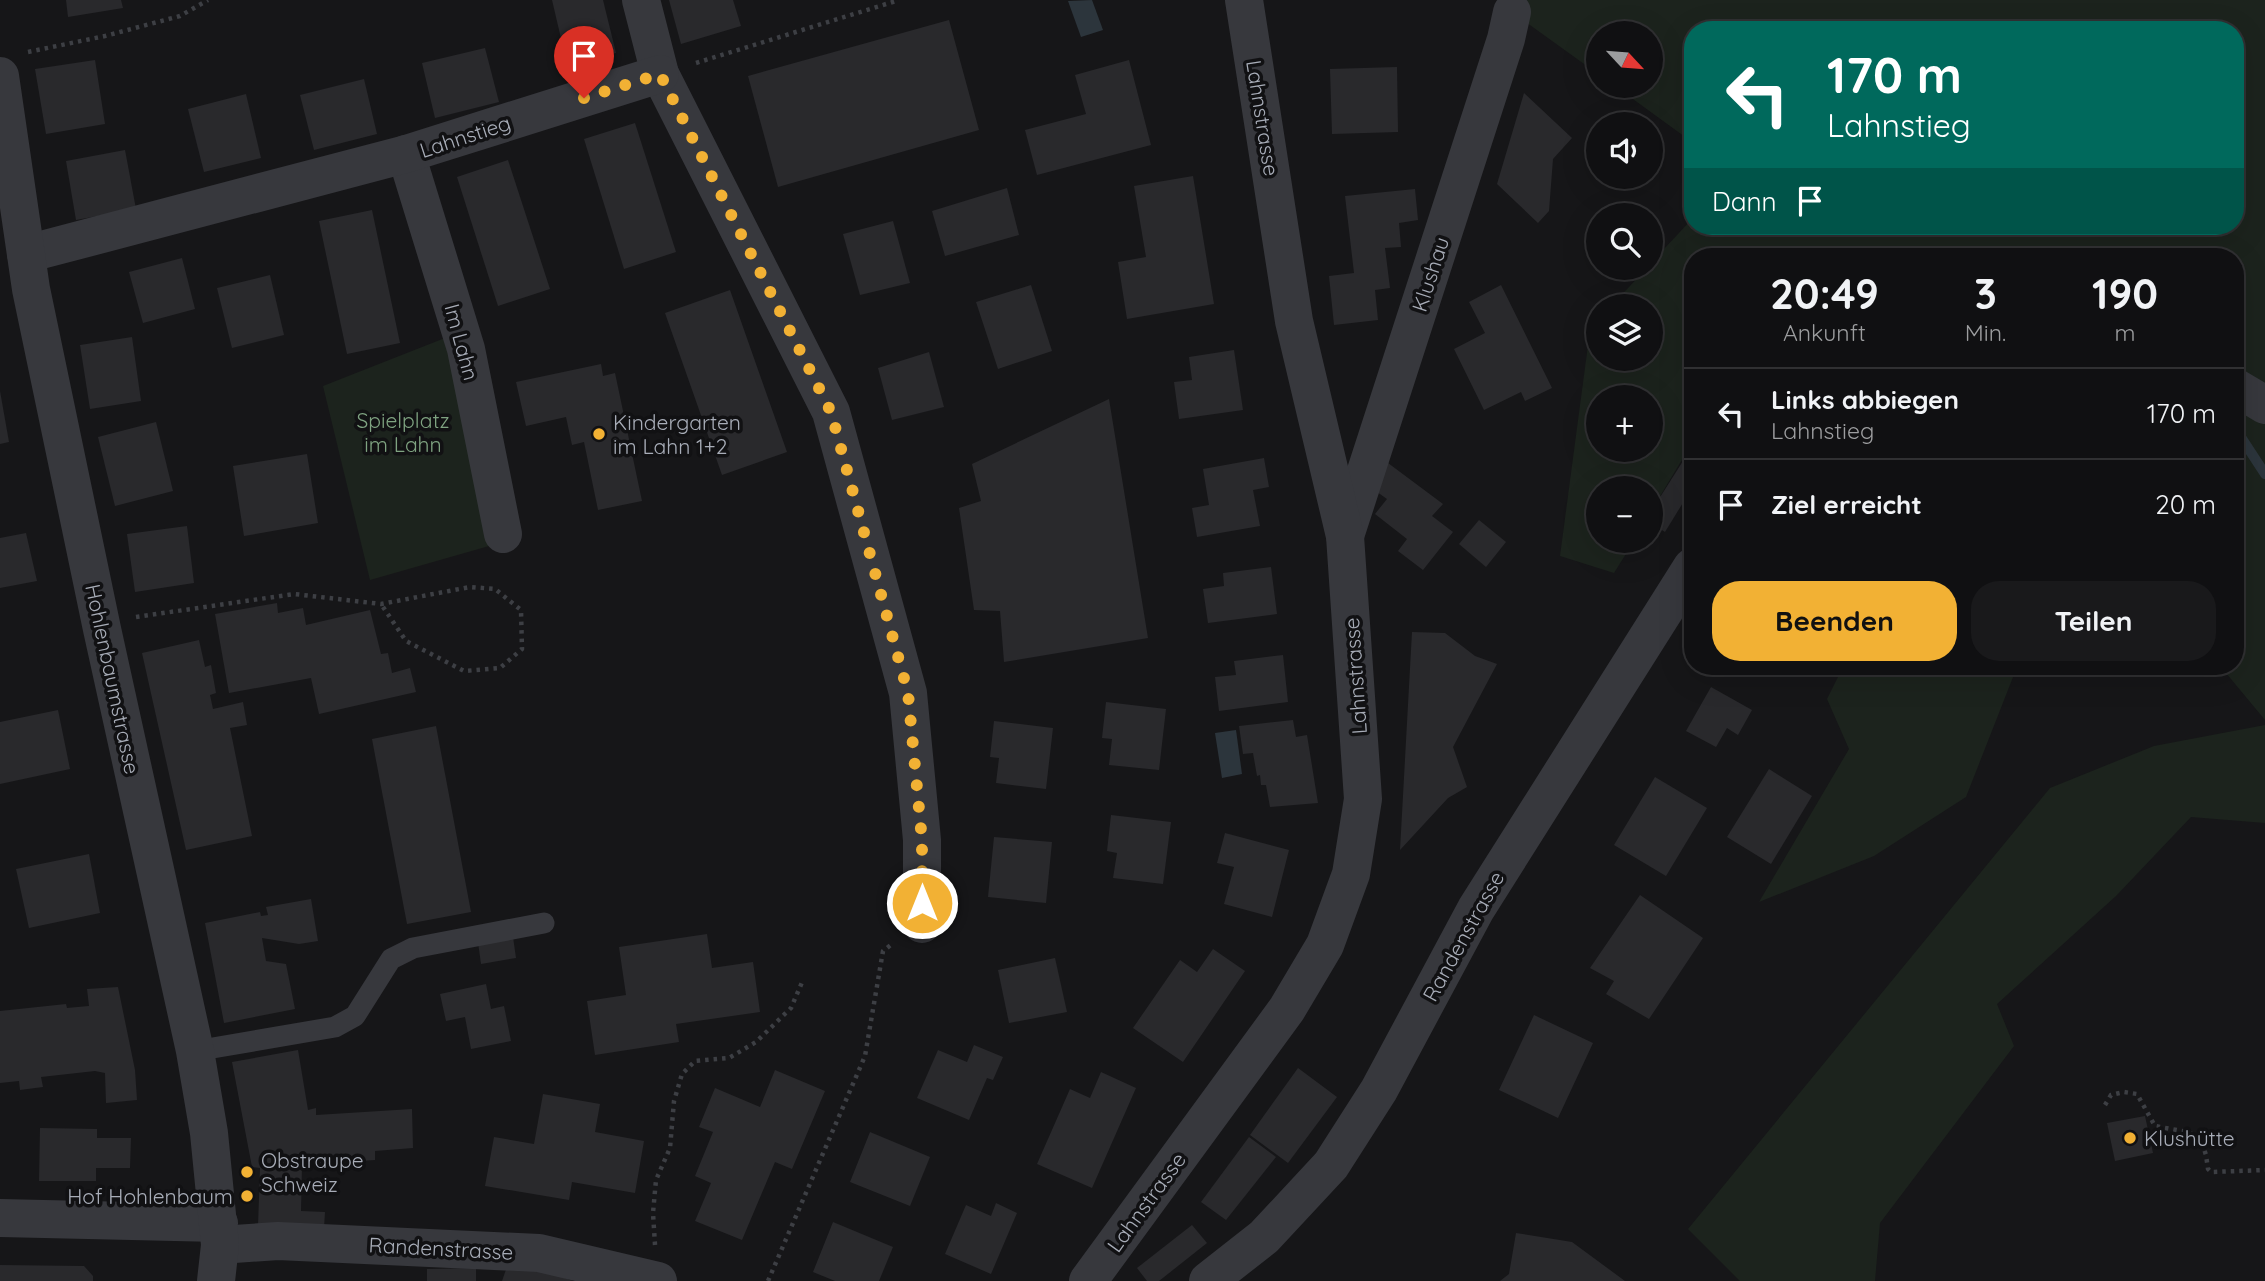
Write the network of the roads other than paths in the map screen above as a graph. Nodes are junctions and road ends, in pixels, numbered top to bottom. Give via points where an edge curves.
1 (641, 0) edge
2 (1244, 0) edge
3 (1512, 12) dead end
4 (13, 64) edge
5 (660, 74) junction
6 (406, 154) junction
7 (26, 254) junction
8 (2244, 392) edge
9 (2265, 405) edge
10 (503, 534) dead end
11 (1345, 536) junction
12 (1684, 580) edge
13 (544, 923) dead end
14 (922, 924) road end
15 (195, 1051) junction
16 (0, 1218) edge
17 (218, 1250) edge
18 (657, 1281) edge
19 (1088, 1281) edge
20 (1208, 1281) edge

1 - 5 street
2 - 11 street, Lahnstrasse via 1294,321
3 - 11 street, Klushau
4 - 7 street, Hohlenbaumstrasse
5 - 6 street, Lahnstieg
5 - 14 street via 831,412 908,693 922,840
6 - 7 street, Lahnstieg
6 - 10 street, Im Lahn via 466,349
7 - 15 street, Hohlenbaumstrasse
8 - 9 street
11 - 19 street, Lahnstrasse via 1363,799 1351,874 1325,945 1287,1009
12 - 20 street, Randenstrasse via 1476,909 1378,1090 1331,1165 1264,1237
13 - 15 lane via 412,948 391,959 355,1016 335,1027
15 - 17 street, Hohlenbaumstrasse via 209,1133
16 - 17 street, Randenstrasse
17 - 18 street, Randenstrasse via 278,1241 539,1253

